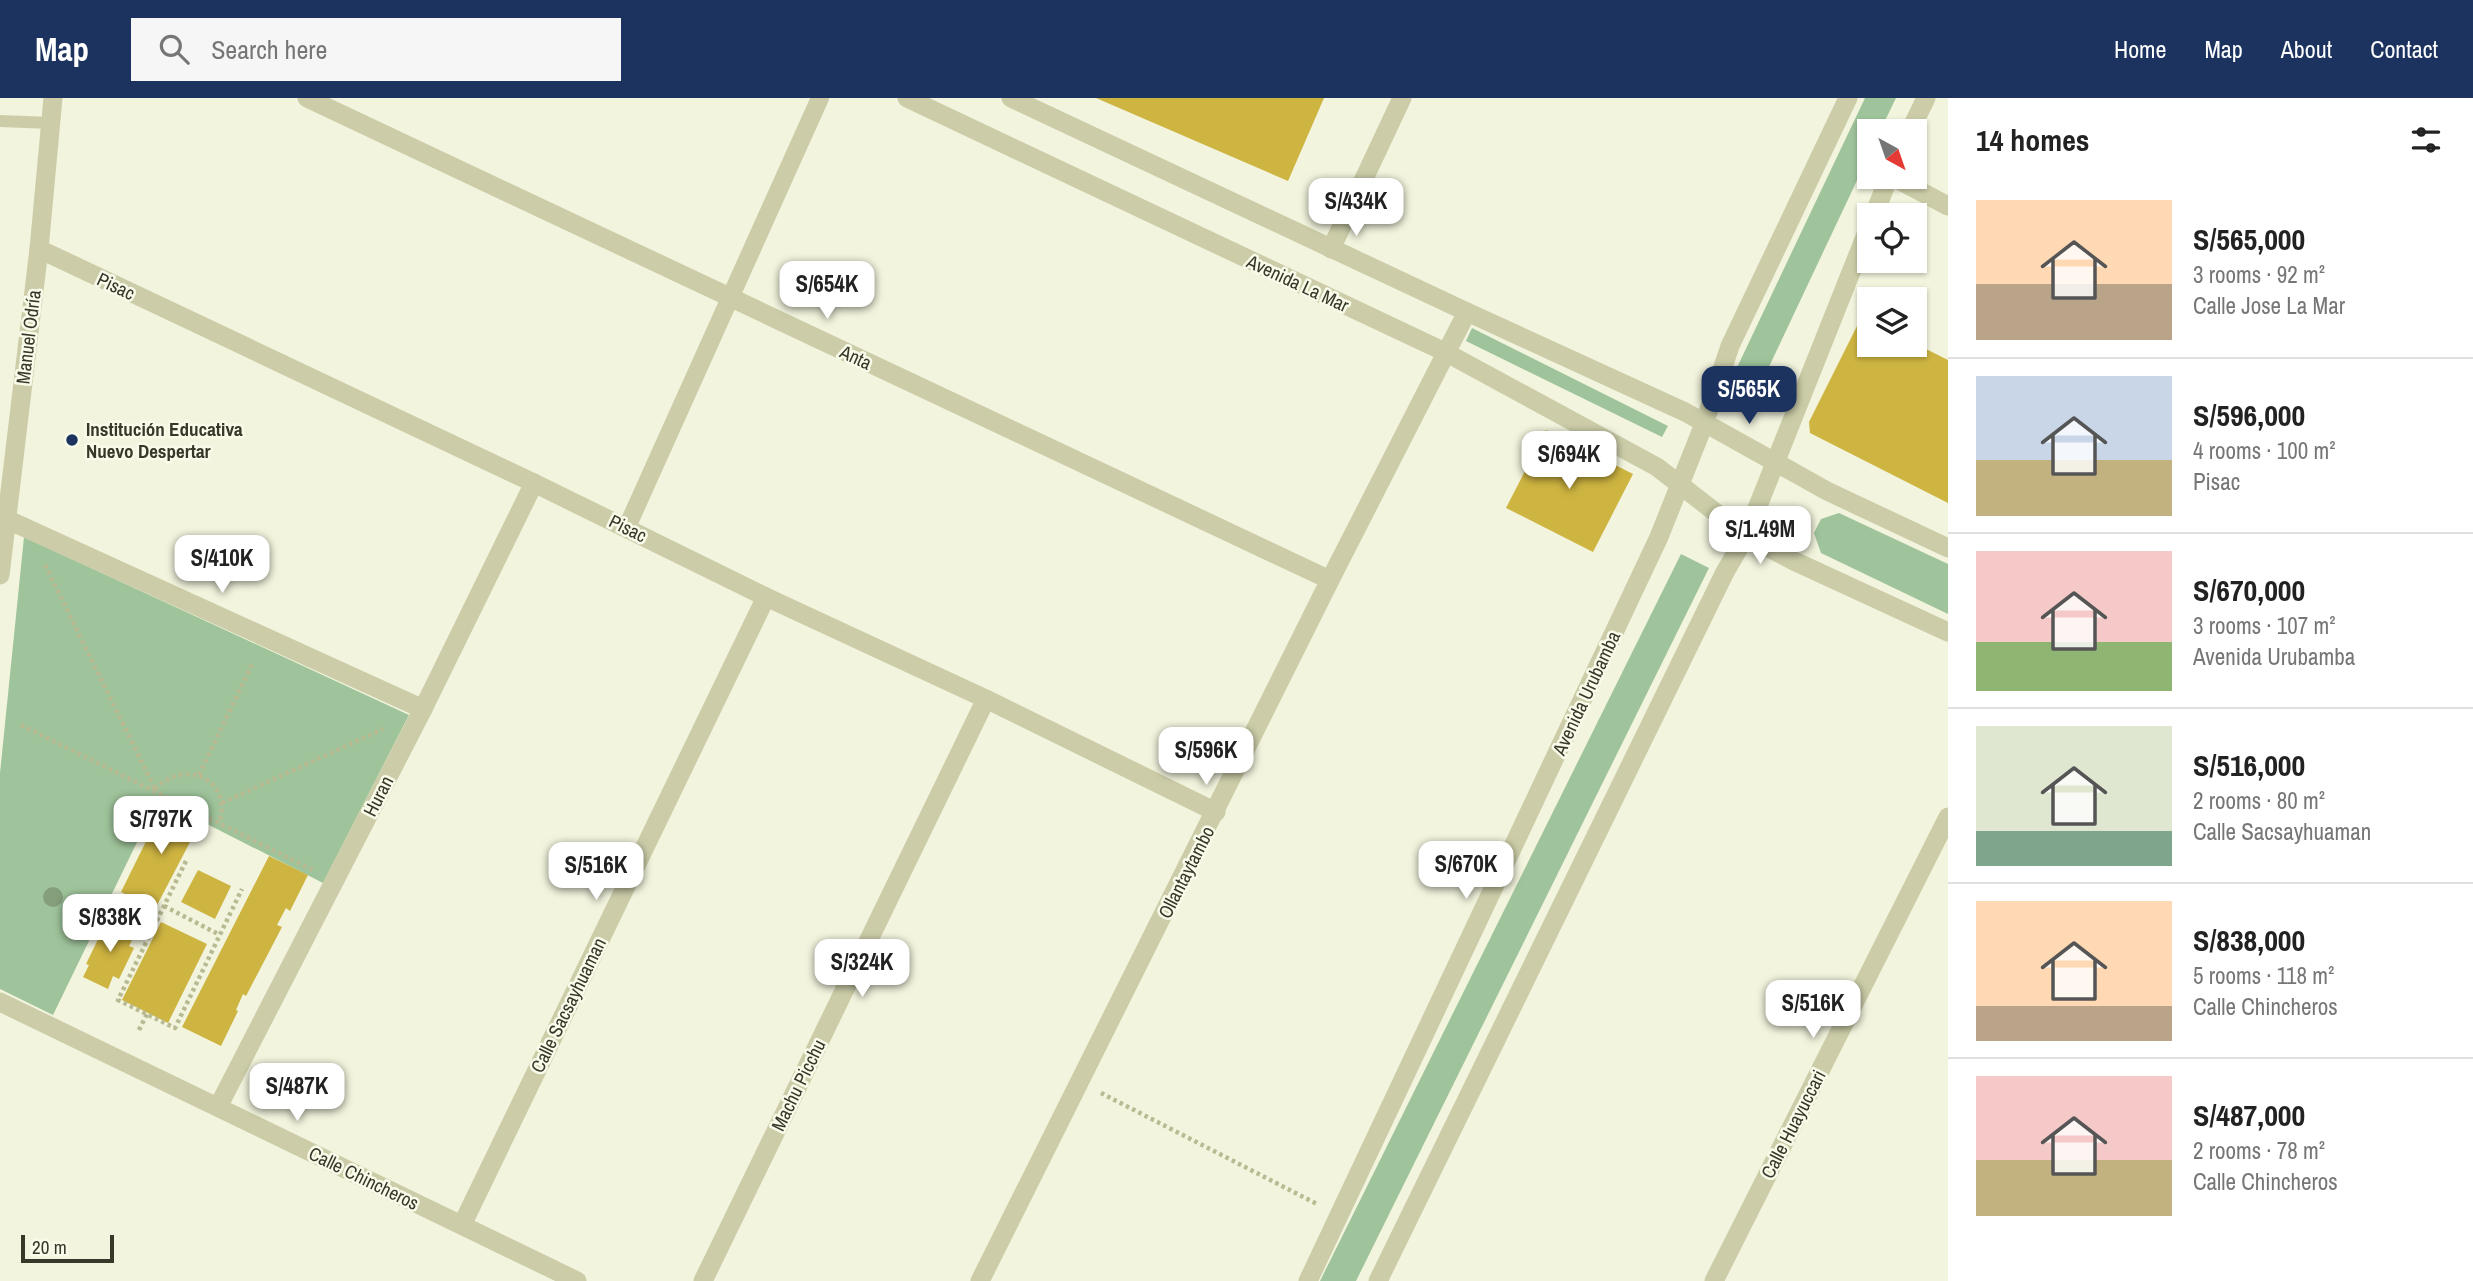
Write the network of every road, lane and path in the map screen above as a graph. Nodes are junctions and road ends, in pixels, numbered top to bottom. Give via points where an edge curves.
1 (53, 98) edge
2 (307, 98) edge
3 (820, 98) edge
4 (907, 98) edge
5 (1011, 98) edge
6 (1402, 98) edge
7 (1848, 98) edge
8 (1926, 98) edge
9 (1916, 119) edge
10 (0, 121) edge
11 (51, 123) junction
12 (1915, 189) edge
13 (1948, 206) edge
14 (1331, 248) junction
15 (38, 249) junction
16 (1857, 257) edge
17 (730, 298) junction
18 (1467, 312) junction
19 (1445, 352) junction
20 (1704, 424) junction
21 (1774, 464) junction
22 (534, 483) junction
23 (1680, 486) junction
24 (6, 519) junction
25 (627, 527) junction
26 (1746, 536) junction
27 (1948, 548) edge
28 (44, 564) dead end
29 (0, 575) edge
30 (1330, 580) junction
31 (766, 597) junction
32 (1948, 632) edge
33 (253, 662) dead end
34 (985, 699) junction
35 (423, 709) junction
36 (21, 725) dead end
37 (390, 726) dead end
38 (199, 775) junction
39 (155, 790) junction
40 (222, 803) junction
41 (1216, 812) junction
42 (1948, 817) edge
43 (219, 823) junction
44 (186, 861) dead end
45 (316, 871) dead end
46 (242, 889) dead end
47 (164, 906) junction
48 (220, 934) junction
49 (0, 1002) edge
50 (147, 1014) junction
51 (139, 1030) dead end
52 (1080, 1082) junction
53 (218, 1107) junction
54 (1340, 1216) junction
55 (462, 1225) junction
56 (577, 1281) edge
57 (702, 1281) edge
58 (980, 1281) edge
59 (1308, 1281) edge
60 (1378, 1281) edge
61 (1714, 1281) edge

1 - 11 street, Manuel Odría
2 - 17 street, Anta
3 - 17 street
4 - 19 street, Avenida La Mar
5 - 14 street
6 - 14 street
7 - 20 street, Avenida Urubamba via 1730,345
8 - 9 street
10 - 11 lane
11 - 15 street, Manuel Odría
12 - 13 street
14 - 18 street
15 - 22 street, Pisac
15 - 24 street, Manuel Odría
16 - 21 street
17 - 25 street
17 - 30 street, Anta
18 - 19 street, Ollantaytambo
18 - 20 street
19 - 23 street, Avenida La Mar via 1657,467
19 - 30 street, Ollantaytambo
20 - 21 street
20 - 23 street, Avenida Urubamba
21 - 26 street
21 - 27 street
22 - 25 street, Pisac
22 - 35 street, Huran
23 - 26 street, Avenida La Mar
23 - 54 street, Avenida Urubamba
24 - 29 street, Manuel Odría
24 - 35 street
25 - 31 street, Pisac
26 - 32 street, Avenida La Mar
26 - 60 street
28 - 39 path
30 - 41 street, Ollantaytambo
31 - 34 street, Pisac
31 - 55 street, Calle Sacsayhuaman
33 - 38 path
34 - 41 street, Pisac
34 - 57 street, Machu Picchu
35 - 53 street, Huran
36 - 39 path
37 - 40 path
38 - 39 path via 174,775
38 - 40 path via 218,791
39 - 43 path
40 - 43 path
41 - 52 street, Ollantaytambo
42 - 61 street, Calle Huayuccari
43 - 45 path
44 - 47 path
46 - 48 path
47 - 48 path
47 - 50 path via 118,1000
48 - 50 path via 175,1028
49 - 53 street, Calle Chincheros
50 - 51 path
52 - 54 path
52 - 58 street, Ollantaytambo
53 - 55 street, Calle Chincheros
54 - 59 street, Avenida Urubamba
55 - 56 street, Calle Chincheros

